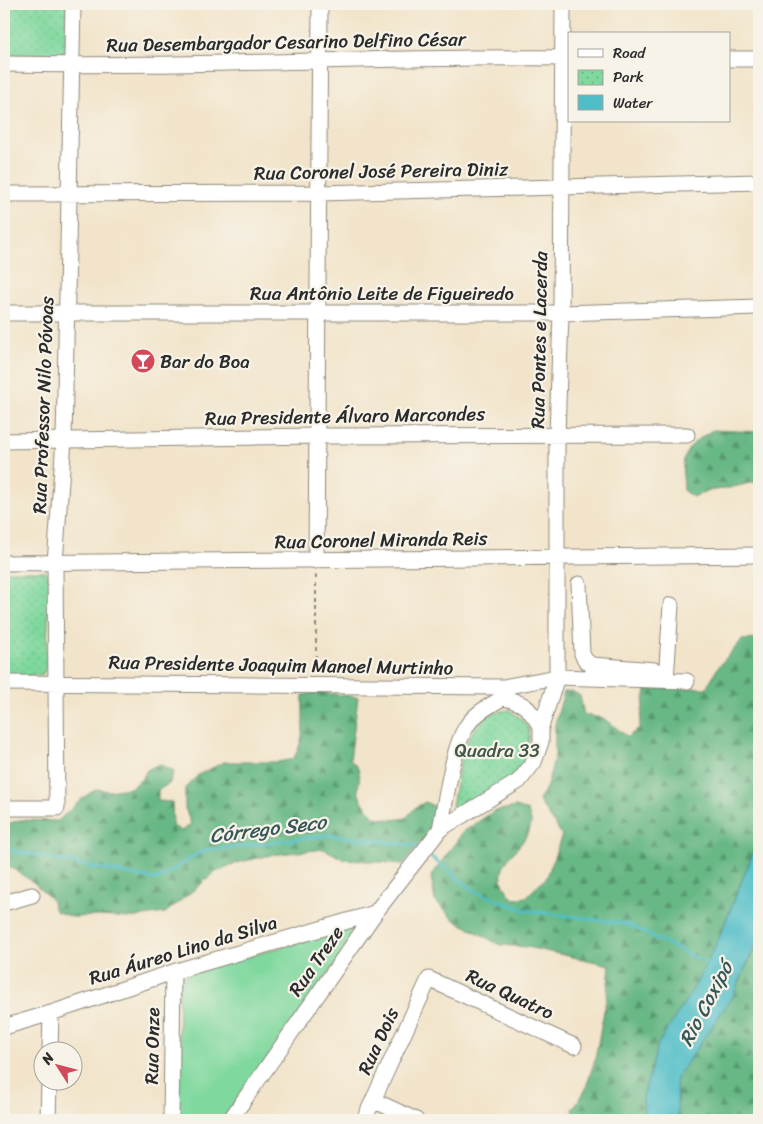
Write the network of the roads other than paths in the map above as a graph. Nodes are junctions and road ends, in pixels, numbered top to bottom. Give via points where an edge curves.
1 (73, 4) edge
2 (320, 4) edge
3 (563, 4) edge
4 (566, 58) edge
5 (730, 59) edge
6 (759, 59) edge
7 (320, 60) junction
8 (4, 64) edge
9 (73, 66) junction
10 (759, 182) edge
11 (561, 186) junction
12 (4, 194) edge
13 (69, 194) junction
14 (319, 194) junction
15 (759, 307) edge
16 (4, 313) edge
17 (68, 313) junction
18 (318, 313) junction
19 (560, 313) junction
20 (558, 435) junction
21 (687, 435) dead end
22 (317, 436) junction
23 (4, 440) edge
24 (64, 440) junction
25 (759, 555) edge
26 (557, 557) junction
27 (316, 561) junction
28 (4, 563) edge
29 (55, 563) junction
30 (579, 584) dead end
31 (671, 605) dead end
32 (666, 675) junction
33 (557, 677) junction
34 (687, 681) dead end
35 (4, 683) edge
36 (57, 683) junction
37 (503, 692) junction
38 (541, 727) junction
39 (4, 808) edge
40 (438, 832) junction
41 (32, 895) dead end
42 (4, 903) edge
43 (375, 913) junction
44 (173, 972) junction
45 (429, 979) joint
46 (51, 1013) junction
47 (4, 1027) edge
48 (50, 1042) edge
49 (574, 1046) dead end
50 (49, 1092) edge
51 (373, 1100) junction
52 (48, 1120) edge
53 (171, 1120) edge
54 (230, 1120) edge
55 (364, 1120) edge
56 (416, 1120) edge

1 - 9 street, Rua Professor Nilo Póvoas
2 - 7 street
3 - 4 street, Rua Pontes e Lacerda
4 - 7 street, Rua Desembargador Cesarino Delfino César
4 - 11 street, Rua Pontes e Lacerda
5 - 6 street
7 - 9 street, Rua Desembargador Cesarino Delfino César
7 - 14 street
8 - 9 street, Rua Desembargador Cesarino Delfino César
9 - 13 street, Rua Professor Nilo Póvoas
10 - 11 street, Rua Coronel José Pereira Diniz
11 - 14 street, Rua Coronel José Pereira Diniz
11 - 19 street, Rua Pontes e Lacerda
12 - 13 street, Rua Coronel José Pereira Diniz
13 - 14 street, Rua Coronel José Pereira Diniz
13 - 17 street, Rua Professor Nilo Póvoas
14 - 18 street
15 - 19 street, Rua Antônio Leite de Figueiredo
16 - 17 street, Rua Antônio Leite de Figueiredo
17 - 18 street, Rua Antônio Leite de Figueiredo
17 - 24 street, Rua Professor Nilo Póvoas
18 - 19 street, Rua Antônio Leite de Figueiredo
18 - 22 street
19 - 20 street, Rua Pontes e Lacerda
20 - 21 street, Rua Presidente Álvaro Marcondes
20 - 22 street, Rua Presidente Álvaro Marcondes
20 - 26 street, Rua Pontes e Lacerda
22 - 24 street, Rua Presidente Álvaro Marcondes
22 - 27 street
23 - 24 street, Rua Presidente Álvaro Marcondes
24 - 29 street, Rua Professor Nilo Póvoas
25 - 26 street, Rua Coronel Miranda Reis
26 - 27 street, Rua Coronel Miranda Reis
26 - 33 street, Rua Pontes e Lacerda
27 - 29 street, Rua Coronel Miranda Reis
28 - 29 street, Rua Coronel Miranda Reis
29 - 36 street, Rua Professor Nilo Póvoas
30 - 32 street via 582,654 586,661 592,665
31 - 32 street
32 - 33 street, Rua Presidente Joaquim Manoel Murtinho
32 - 34 street
33 - 37 street, Rua Presidente Joaquim Manoel Murtinho
33 - 38 street, Rua Treze
35 - 36 street, Rua Presidente Joaquim Manoel Murtinho
36 - 37 street, Rua Presidente Joaquim Manoel Murtinho via 316,685
36 - 39 street, Rua Professor Nilo Póvoas via 57,808
37 - 38 street via 521,702
37 - 40 street, Rua Treze via 467,725 458,743
38 - 40 street, Rua Treze via 541,742 534,762 519,781
40 - 43 street, Rua Treze
41 - 42 street
43 - 44 street, Rua Áureo Lino da Silva
43 - 54 street, Rua Treze
44 - 46 street, Rua Áureo Lino da Silva
44 - 53 street, Rua Onze
45 - 49 street, Rua Quatro
45 - 51 street, Rua Dois
46 - 47 street, Rua Áureo Lino da Silva
46 - 48 street
50 - 52 street
51 - 55 street, Rua Dois
51 - 56 street

